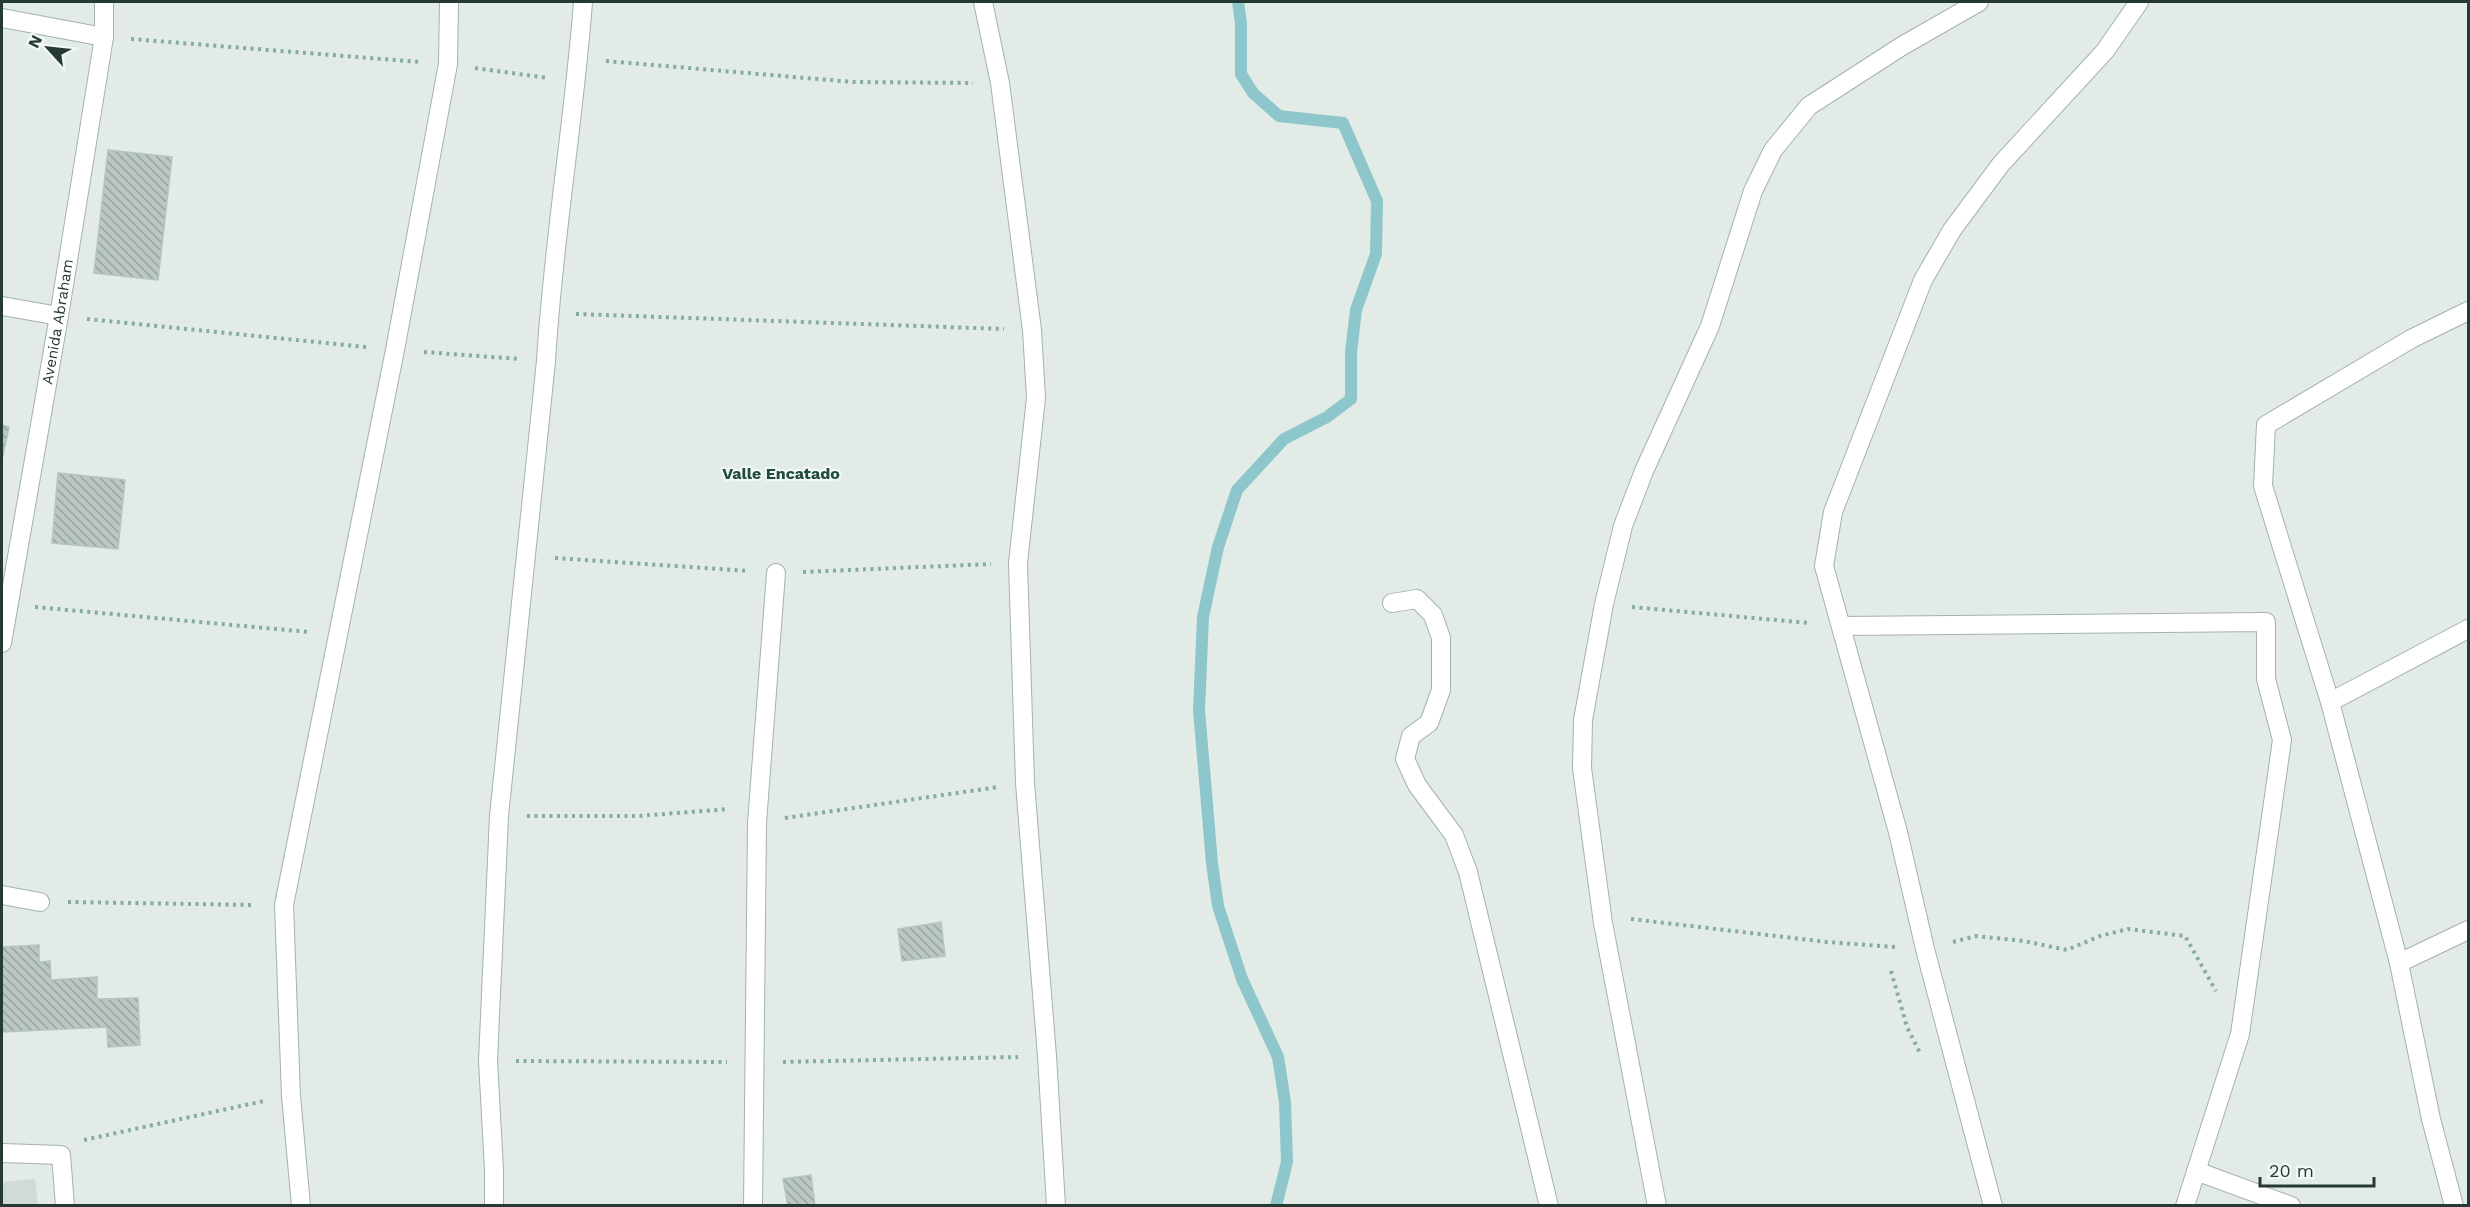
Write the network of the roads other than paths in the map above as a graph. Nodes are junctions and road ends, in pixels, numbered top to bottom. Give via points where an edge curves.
1 (104, 2) edge
2 (449, 2) edge
3 (583, 2) edge
4 (983, 2) edge
5 (1979, 2) edge
6 (2139, 2) edge
7 (2, 18) edge
8 (104, 37) junction
9 (2, 306) edge
10 (2469, 311) edge
11 (59, 316) junction
12 (776, 573) dead end
13 (1392, 603) dead end
14 (5, 604) edge
15 (1842, 626) junction
16 (2469, 629) edge
17 (2, 643) edge
18 (2330, 702) junction
19 (2, 895) edge
20 (40, 902) road end
21 (2469, 930) edge
22 (2399, 963) junction
23 (2, 1153) edge
24 (2196, 1171) junction
25 (65, 1206) edge
26 (301, 1206) edge
27 (494, 1206) edge
28 (753, 1206) edge
29 (1056, 1206) edge
30 (1549, 1206) edge
31 (1657, 1206) edge
32 (1993, 1206) edge
33 (2185, 1206) edge
34 (2291, 1206) edge
35 (2454, 1206) edge

1 - 8 street, Avenida Abraham
2 - 26 street via 448,64 284,905 291,1096
3 - 27 street via 499,816 488,1061
4 - 29 street via 1000,83 1032,330 1036,398 1018,563 1025,783
5 - 31 street via 1809,106 1773,150 1753,191 1710,326 1623,526 1582,720 1582,758 1602,916
6 - 15 street via 2105,51 2001,164 1952,230 1923,280 1833,512 1824,566
7 - 8 street
8 - 11 street, Avenida Abraham
9 - 11 street
10 - 18 street via 2411,339 2266,425 2263,486
11 - 14 street, Avenida Abraham
12 - 28 street via 758,815
13 - 30 street via 1417,599 1433,615 1441,638 1441,690 1429,723 1411,736 1405,759 1417,785 1454,835 1468,872
14 - 17 street, Avenida Abraham
15 - 24 street via 2266,622 2266,679 2282,740 2240,1034
15 - 32 street
16 - 18 street
18 - 22 street
19 - 20 street
21 - 22 street
22 - 35 street via 2431,1119
23 - 25 street via 61,1155
24 - 33 street
24 - 34 street

